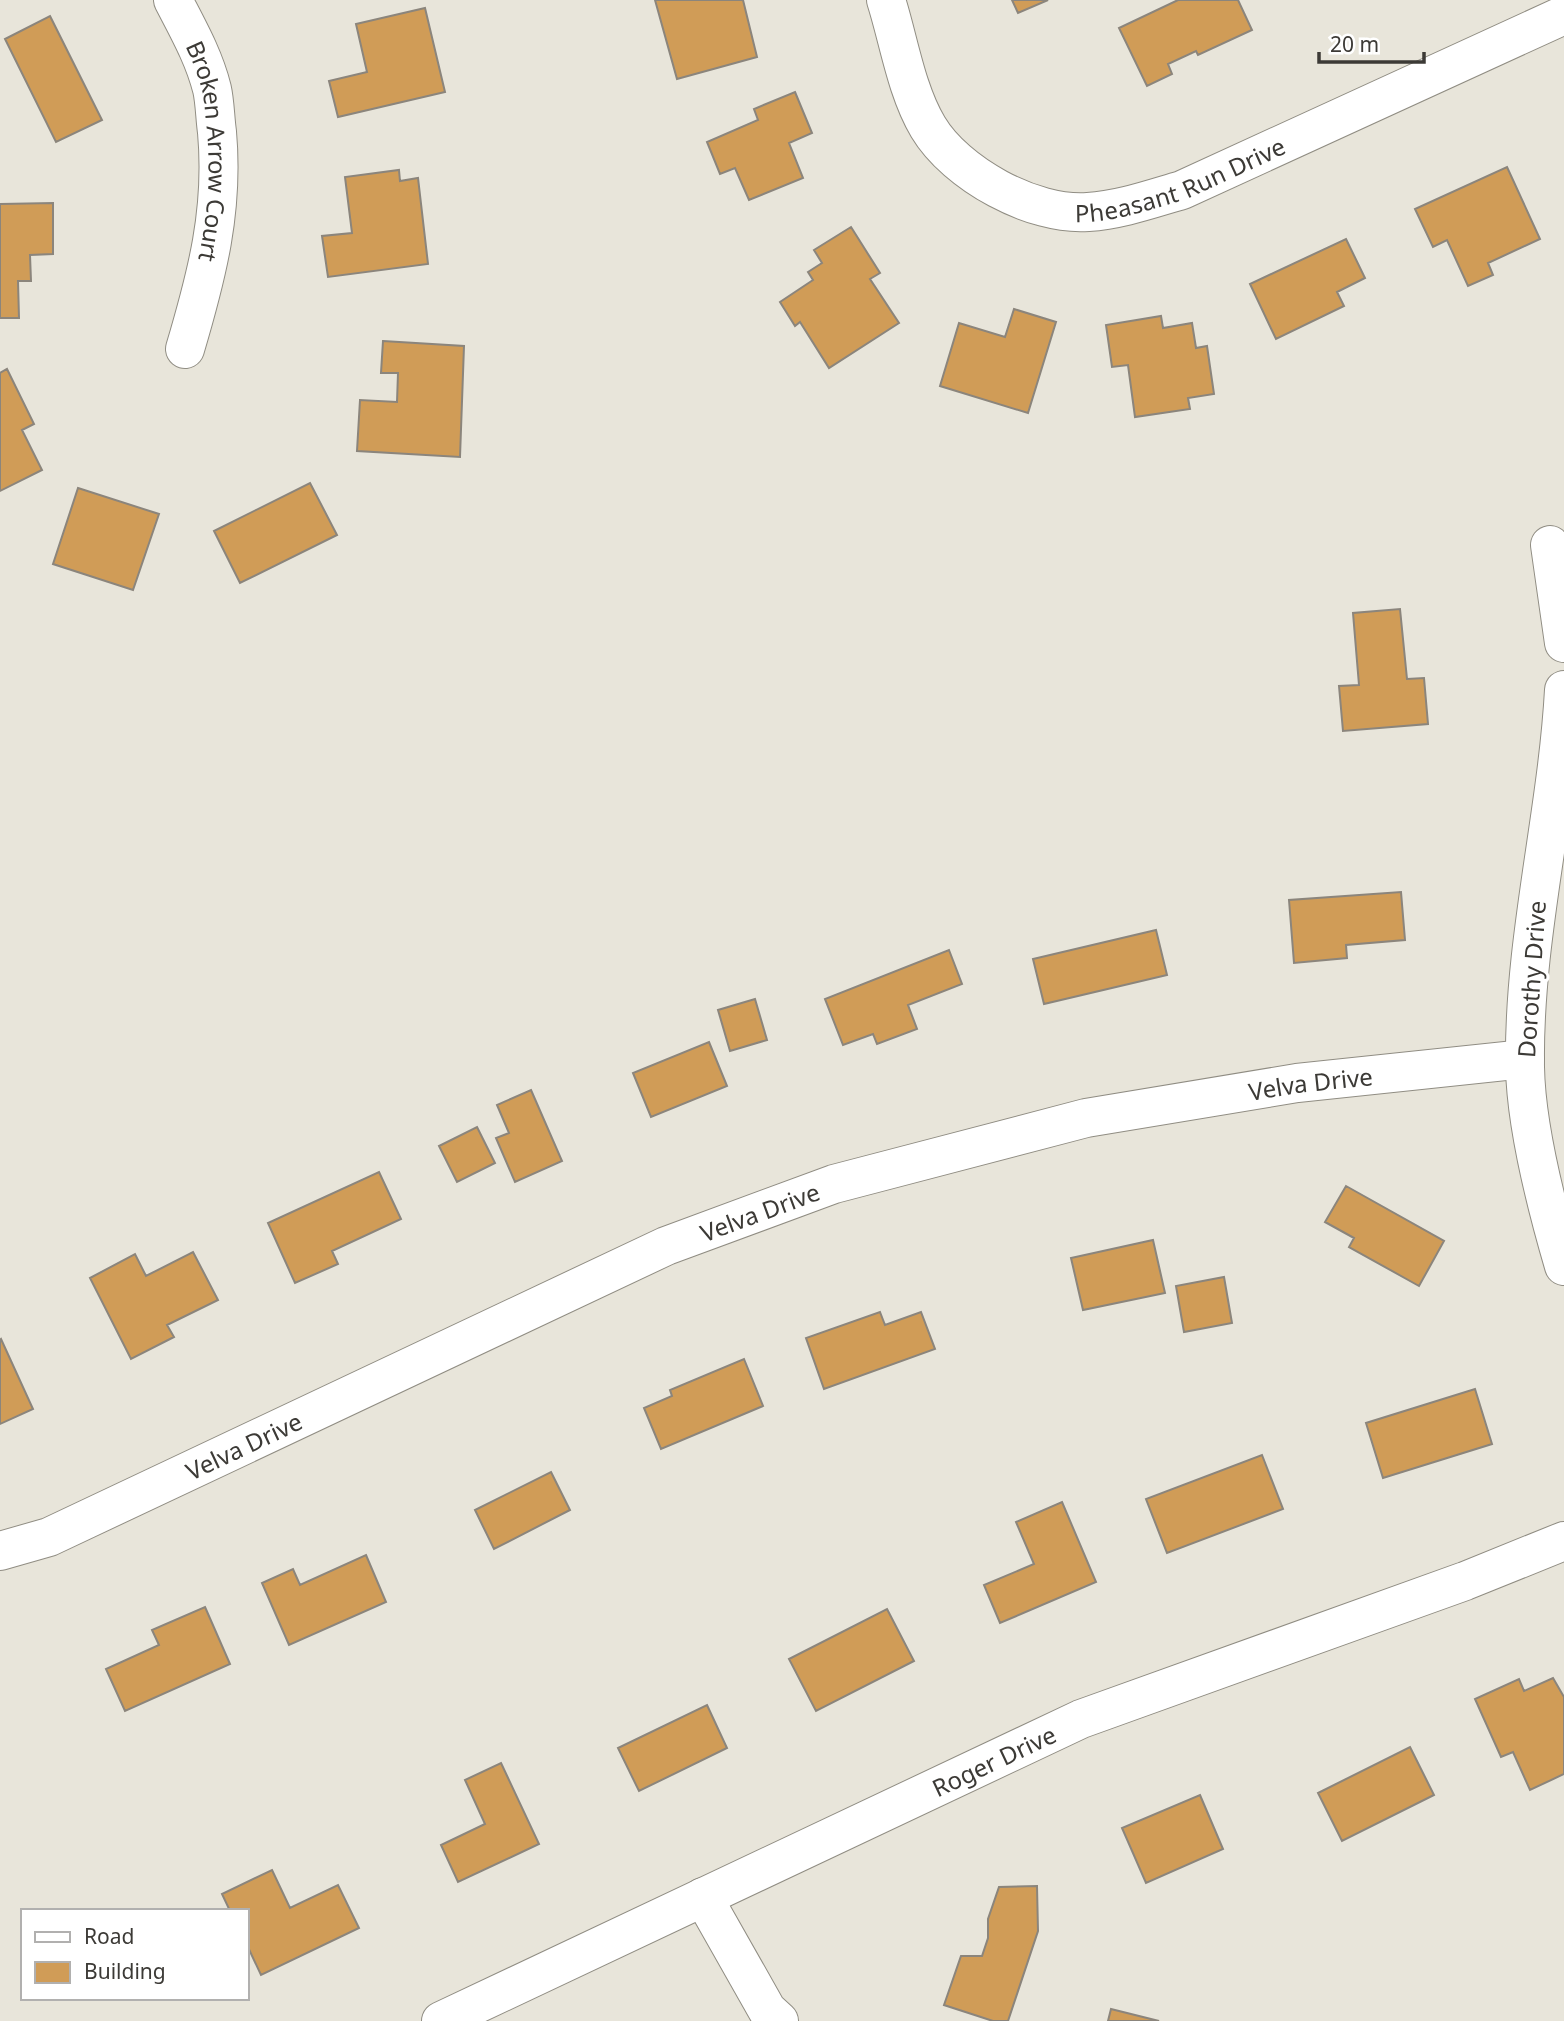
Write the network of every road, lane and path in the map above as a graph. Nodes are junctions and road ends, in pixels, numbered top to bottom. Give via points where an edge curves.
1 (173, 0) edge
2 (886, 0) edge
3 (1564, 15) edge
4 (185, 349) dead end
5 (1550, 545) dead end
6 (1564, 643) edge
7 (1564, 690) edge
8 (1525, 1059) junction
9 (1564, 1266) edge
10 (1564, 1541) edge
11 (0, 1551) edge
12 (703, 1897) junction
13 (441, 2021) edge
14 (779, 2021) edge

1 - 4 street, Broken Arrow Court via 213,90 218,150 218,215
2 - 3 street, Pheasant Run Drive via 916,101 928,128 955,162 988,185 1038,205 1086,213 1182,190
5 - 6 street
7 - 8 street, Dorothy Drive via 1535,909
8 - 9 street, Dorothy Drive via 1535,1143
8 - 11 street, Velva Drive via 1297,1083 1086,1118 834,1184 666,1246 50,1536
10 - 12 street, Roger Drive via 1081,1719
12 - 13 street, Roger Drive
12 - 14 street via 761,1999

